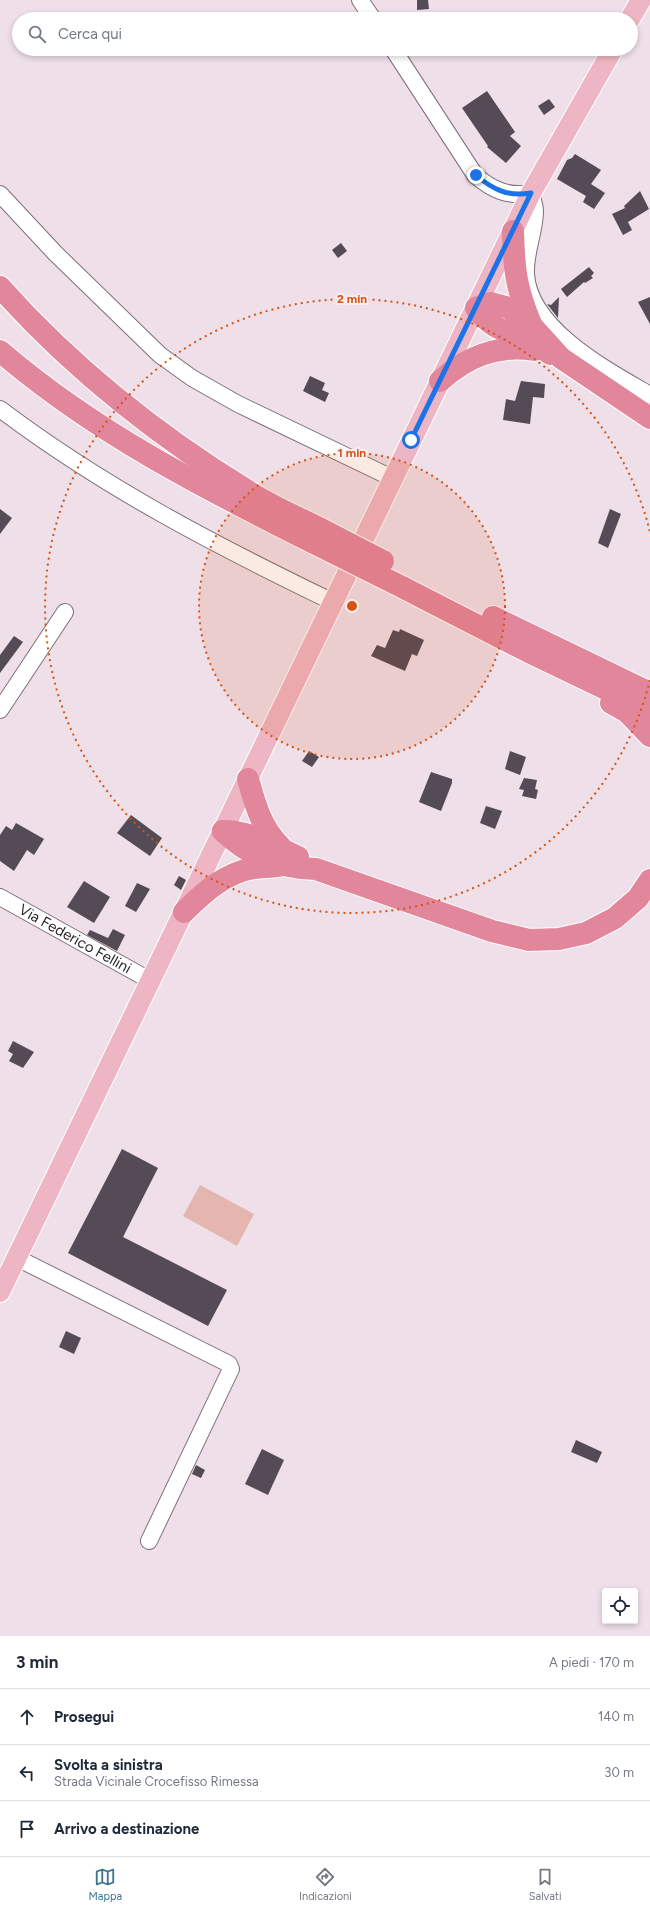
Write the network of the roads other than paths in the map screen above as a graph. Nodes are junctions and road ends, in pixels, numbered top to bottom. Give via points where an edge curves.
1 (360, 0) edge
2 (641, 0) edge
3 (368, 12) edge
4 (634, 12) edge
5 (398, 56) edge
6 (609, 56) edge
7 (531, 193) junction
8 (0, 194) edge
9 (513, 231) junction
10 (0, 287) edge
11 (476, 308) junction
12 (533, 327) junction
13 (0, 351) edge
14 (556, 356) junction
15 (440, 381) junction
16 (650, 395) edge
17 (0, 409) edge
18 (650, 418) edge
19 (392, 478) junction
20 (317, 536) junction
21 (405, 580) junction
22 (333, 602) junction
23 (65, 612) dead end
24 (511, 625) junction
25 (527, 651) junction
26 (650, 680) edge
27 (650, 693) edge
28 (0, 710) edge
29 (650, 710) edge
30 (650, 736) edge
31 (248, 779) junction
32 (223, 831) junction
33 (285, 858) junction
34 (650, 880) edge
35 (0, 897) edge
36 (184, 912) junction
37 (151, 981) junction
38 (17, 1258) junction
39 (0, 1292) edge
40 (148, 1541) dead end

1 - 3 street
2 - 4 main road
5 - 7 street via 476,175 489,187 502,192 518,196
6 - 7 main road
7 - 9 main road
7 - 16 street via 535,211 527,253 526,275 533,302 543,318 570,344
8 - 19 street via 55,253 160,355 192,378 238,404
9 - 11 main road
9 - 12 highway via 515,274
10 - 20 highway via 72,358 132,408 179,444
11 - 12 highway via 491,303 502,304
11 - 14 highway via 484,319 497,329 534,343
11 - 15 main road
12 - 14 highway
13 - 20 highway via 57,396 120,439 229,501
14 - 15 highway via 518,348 499,349 462,363
14 - 18 highway
15 - 19 main road
17 - 22 street via 37,437 161,515
19 - 22 main road
20 - 21 highway, bridge
21 - 24 highway
21 - 25 highway
22 - 31 main road
23 - 28 street
24 - 26 highway via 563,639
24 - 27 highway
25 - 29 highway
25 - 30 highway via 565,682 627,712
31 - 32 main road
31 - 33 highway via 261,820
32 - 33 highway via 253,835
32 - 36 main road
33 - 34 highway via 302,859 316,869 492,931 528,940 559,939 586,933 615,918 638,898
33 - 36 highway via 234,874 202,894
35 - 37 street, Via Federico Fellini
36 - 37 main road
37 - 38 main road
38 - 39 main road
38 - 40 street via 229,1364 231,1369

